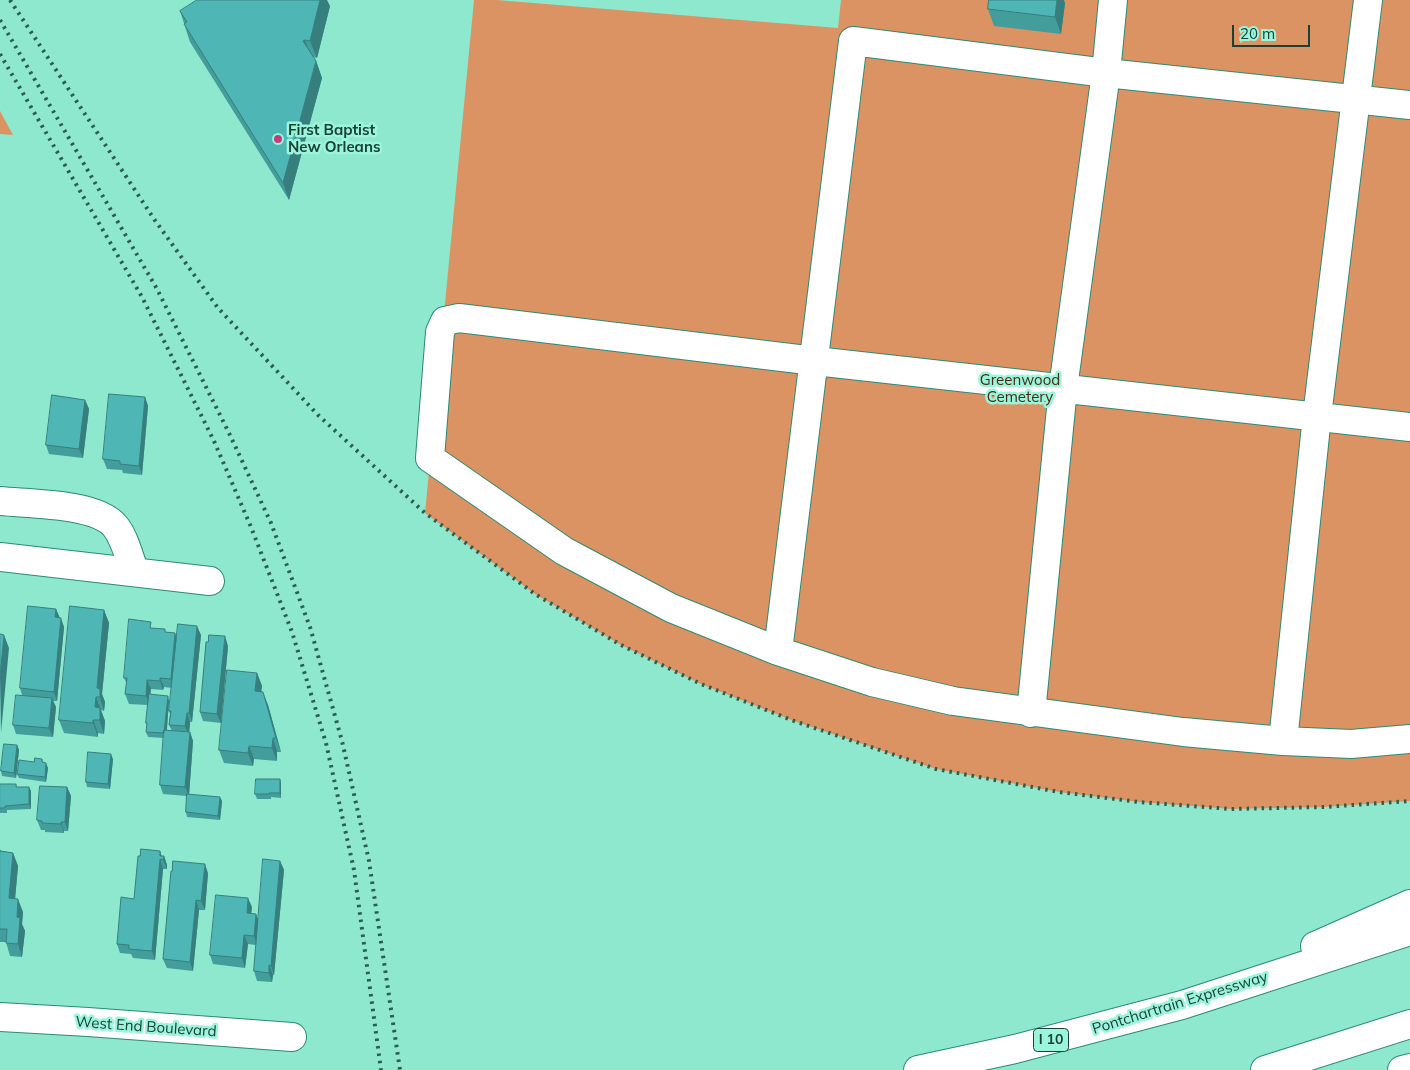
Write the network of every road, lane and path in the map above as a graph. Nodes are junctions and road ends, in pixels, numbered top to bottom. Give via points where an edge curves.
1 (1113, 0) edge
2 (1368, 0) edge
3 (1106, 72) junction
4 (1356, 99) junction
5 (1410, 105) edge
6 (815, 361) junction
7 (1063, 388) junction
8 (1317, 416) junction
9 (1410, 427) edge
10 (0, 501) edge
11 (0, 557) edge
12 (135, 572) junction
13 (210, 581) dead end
14 (778, 651) junction
15 (1031, 713) junction
16 (1410, 739) edge
17 (1283, 741) junction
18 (1410, 904) edge
19 (1410, 931) edge
20 (1182, 1005) junction
21 (0, 1017) edge
22 (1410, 1024) edge
23 (292, 1037) dead end
24 (1410, 1068) edge
25 (918, 1070) edge
26 (1265, 1070) edge
27 (1402, 1070) edge

1 - 3 main road
2 - 4 main road
3 - 4 main road
3 - 6 main road via 853,41
3 - 7 main road
4 - 5 main road
4 - 8 main road
6 - 7 main road
6 - 14 main road
6 - 14 main road via 458,318 445,320 440,332 430,458 564,552 671,608
7 - 8 main road
7 - 15 main road
8 - 9 main road
8 - 17 main road
10 - 12 main road via 81,509 106,518 116,527
11 - 12 main road
12 - 13 main road
14 - 15 main road via 872,682 953,701
15 - 17 main road
16 - 17 main road via 1351,744
18 - 20 main road
19 - 20 main road, Pontchartrain Expressway / I 10
20 - 25 main road, Pontchartrain Expressway / I 10 via 1015,1049
21 - 23 main road, West End Boulevard
22 - 26 main road
24 - 27 main road

